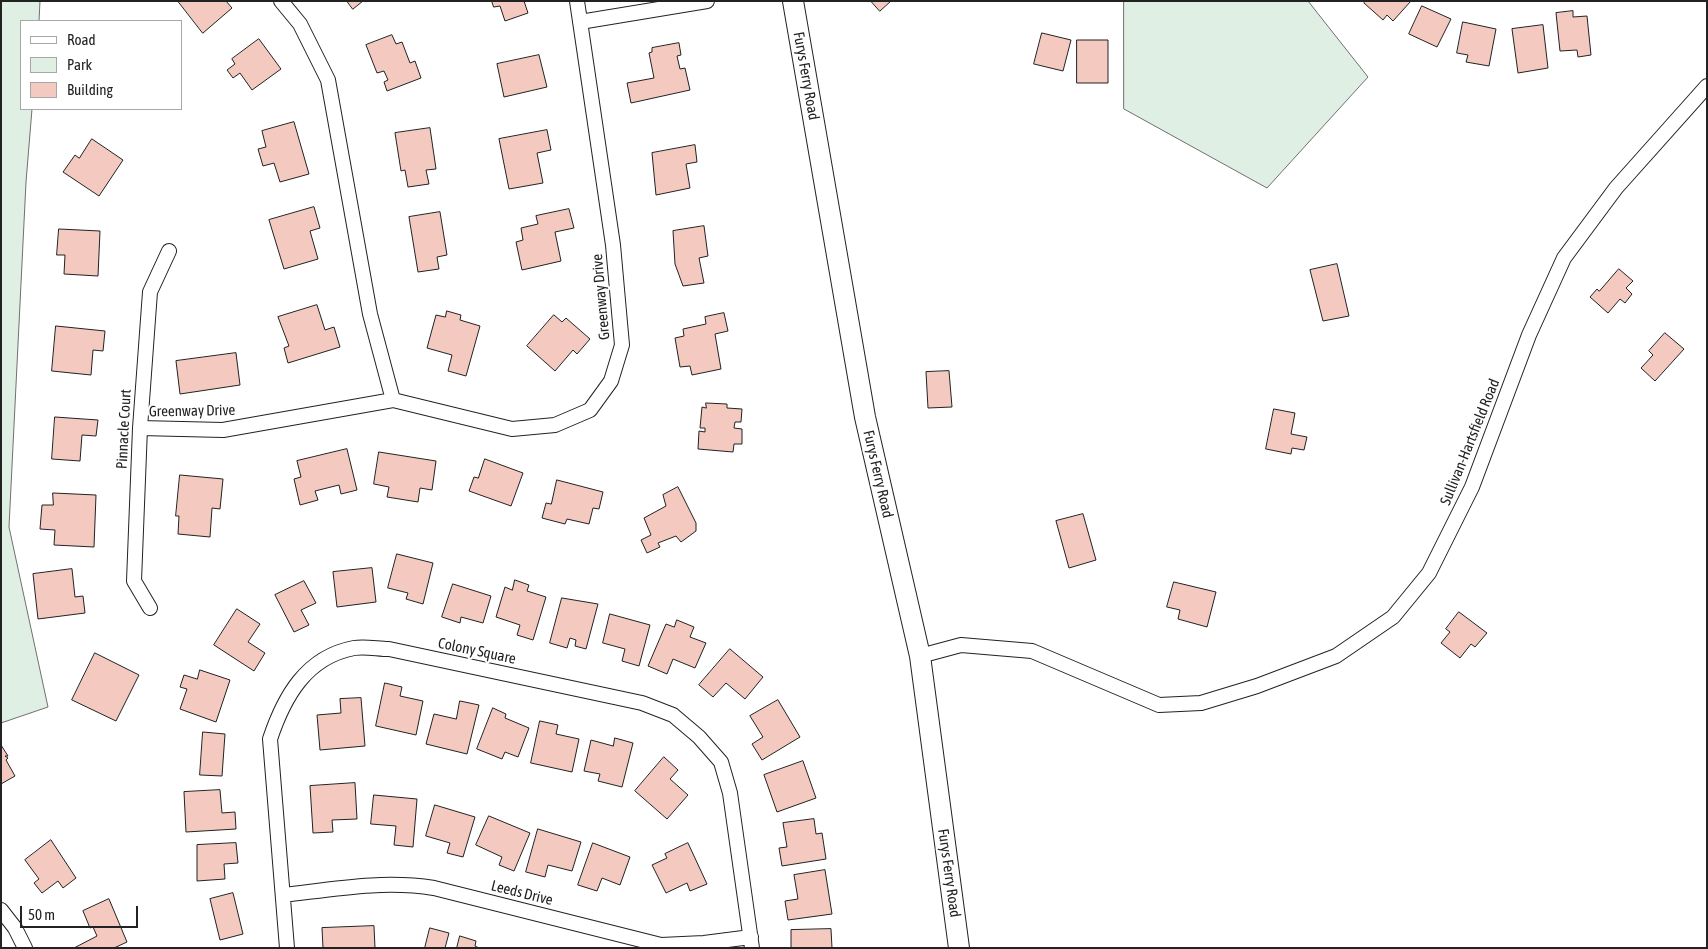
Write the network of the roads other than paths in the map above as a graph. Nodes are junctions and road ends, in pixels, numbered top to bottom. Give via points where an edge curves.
1 (281, 1) edge
2 (576, 1) edge
3 (706, 1) edge
4 (793, 1) edge
5 (580, 22) junction
6 (1707, 86) edge
7 (169, 251) dead end
8 (393, 400) junction
9 (140, 428) junction
10 (150, 608) dead end
11 (920, 656) junction
12 (284, 895) junction
13 (1, 910) edge
14 (751, 943) edge
15 (25, 948) edge
16 (287, 948) edge
17 (959, 948) edge

1 - 8 street via 300,24 328,80 370,314
2 - 5 street, Greenway Drive
3 - 5 street
4 - 11 main road, Furys Ferry Road via 865,417
5 - 8 street, Greenway Drive via 613,245 622,345 611,381 590,410 555,425 512,429
6 - 11 street, Sullivan-Hartsfield Road via 1616,188 1564,258 1529,335 1472,487 1429,573 1393,617 1336,656 1202,703 1159,705 1032,651 961,645
7 - 9 street, Pinnacle Court via 150,292
8 - 9 street, Greenway Drive via 223,430
9 - 10 street, Pinnacle Court via 134,581
11 - 17 main road, Furys Ferry Road
12 - 14 street, Leeds Drive via 374,883 405,883 661,945
12 - 14 street, Colony Square via 270,739 281,708 297,683 322,659 355,648 389,650 642,703 673,715 721,762 730,793
12 - 16 street, Colony Square
13 - 15 street

